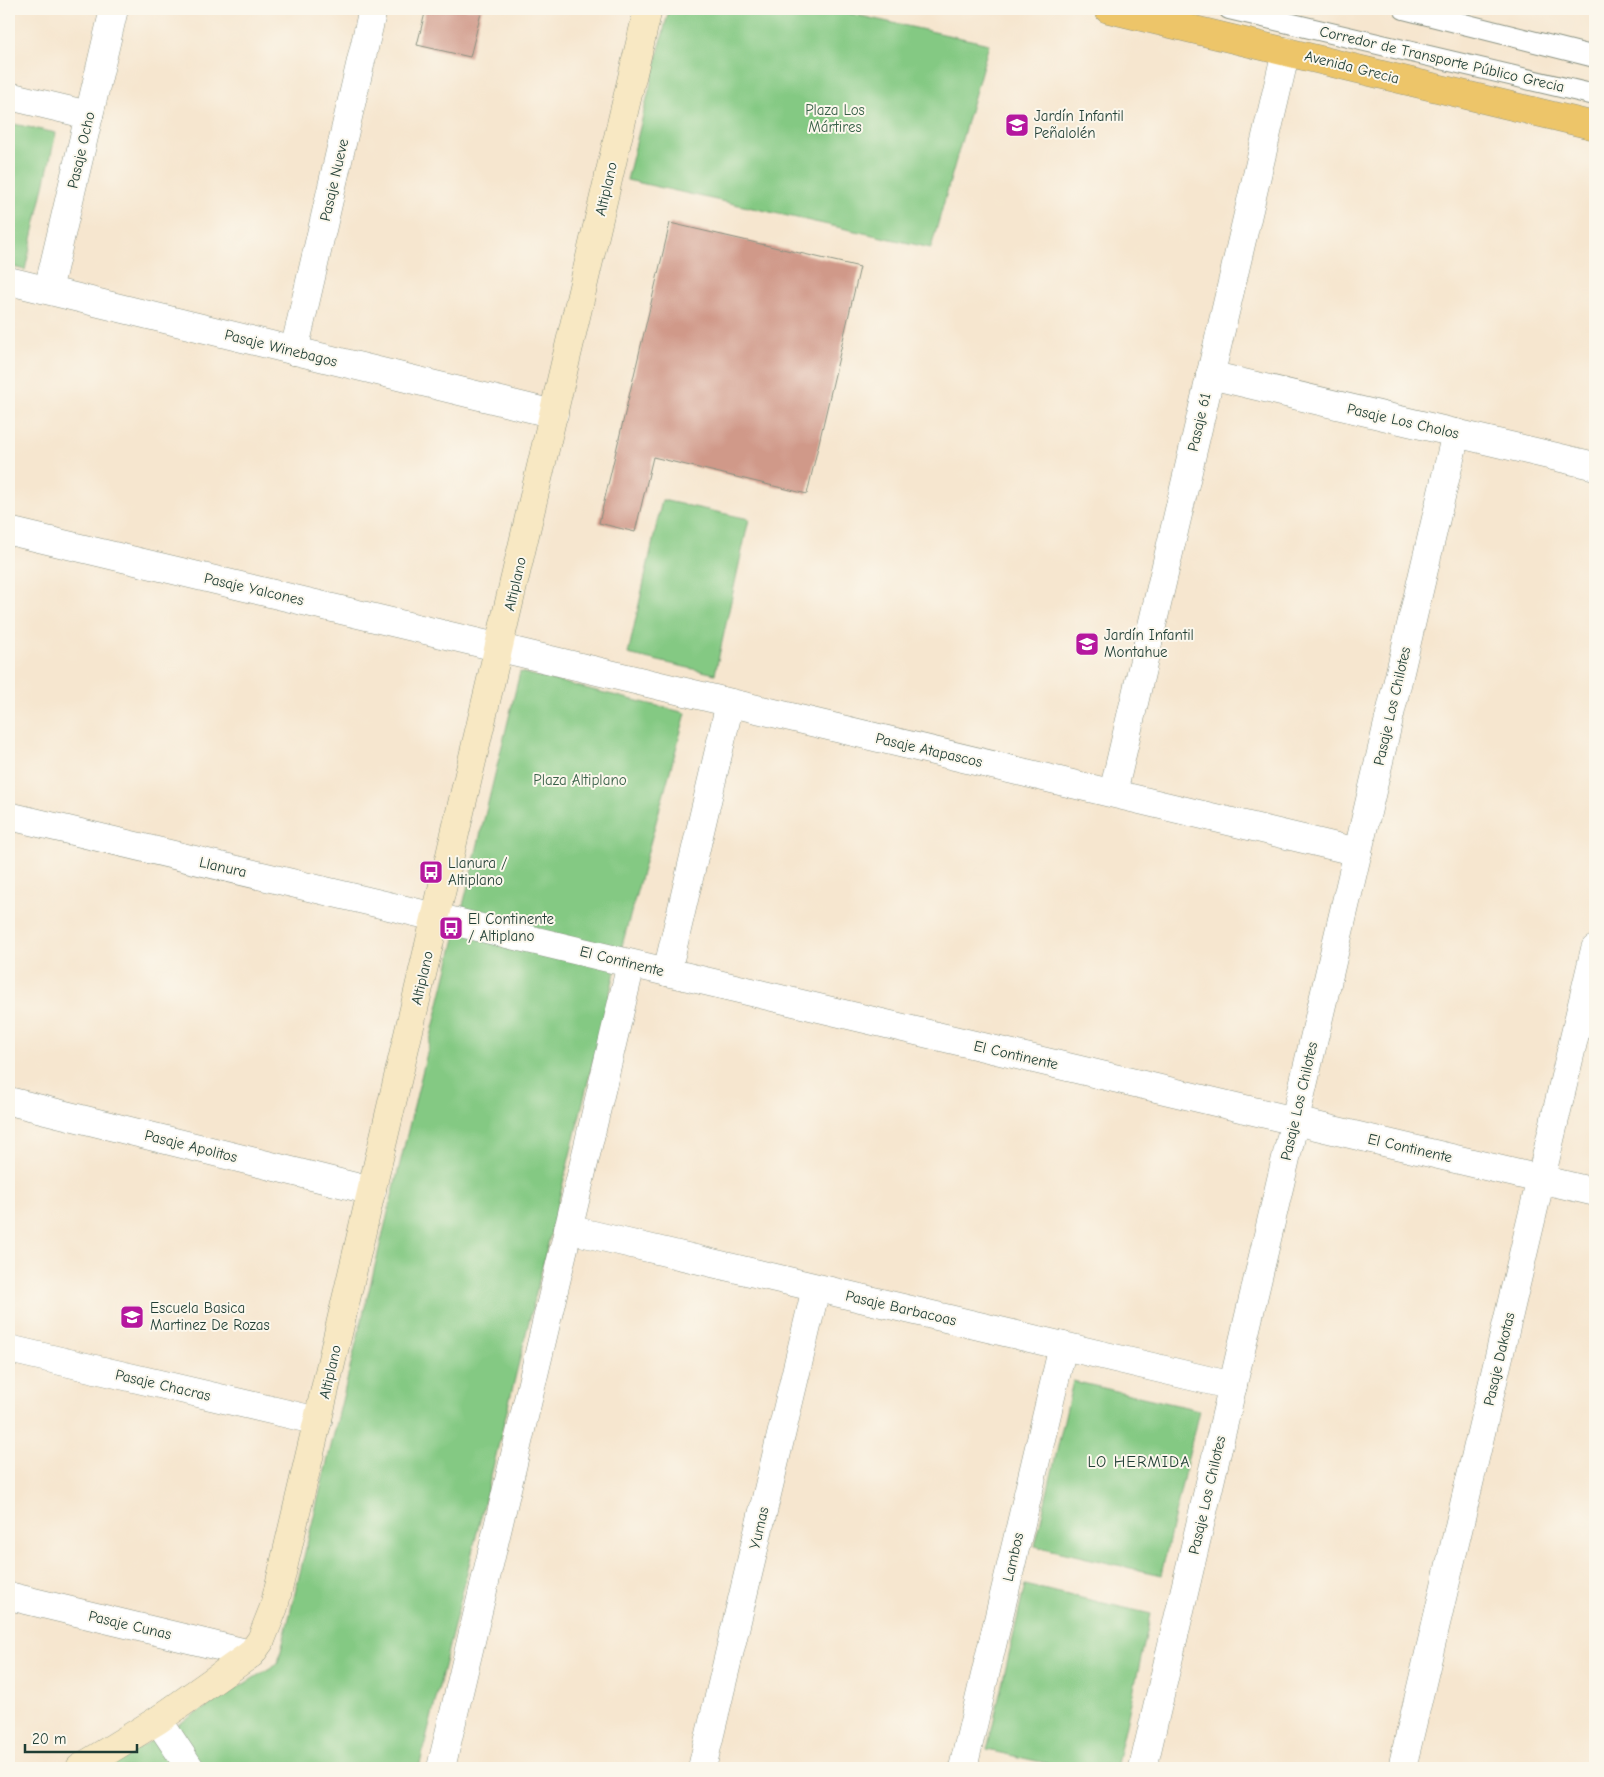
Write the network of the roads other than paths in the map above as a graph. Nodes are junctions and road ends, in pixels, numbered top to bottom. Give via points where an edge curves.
1 (114, 9) edge
2 (374, 9) edge
3 (648, 9) edge
4 (1108, 9) edge
5 (1229, 9) edge
6 (1404, 9) edge
7 (1286, 51) junction
8 (1595, 57) edge
9 (1595, 95) edge
10 (9, 96) edge
11 (89, 115) junction
12 (1595, 126) edge
13 (9, 281) edge
14 (48, 290) junction
15 (294, 351) junction
16 (1210, 376) junction
17 (554, 414) junction
18 (1456, 433) junction
19 (1595, 466) edge
20 (9, 531) edge
21 (500, 648) junction
22 (730, 703) junction
23 (1113, 793) junction
24 (9, 816) edge
25 (1358, 852) junction
26 (436, 918) junction
27 (1595, 949) edge
28 (631, 964) junction
29 (666, 972) junction
30 (9, 1101) edge
31 (1295, 1120) junction
32 (1541, 1179) junction
33 (372, 1191) junction
34 (1595, 1192) edge
35 (568, 1229) junction
36 (816, 1288) junction
37 (1063, 1346) junction
38 (9, 1349) edge
39 (1233, 1386) junction
40 (318, 1422) junction
41 (9, 1596) edge
42 (251, 1654) junction
43 (158, 1720) junction
44 (80, 1768) edge
45 (190, 1768) edge
46 (441, 1768) edge
47 (702, 1768) edge
48 (965, 1768) edge
49 (1143, 1768) edge
50 (1402, 1768) edge

1 - 11 street, Pasaje Ocho
2 - 15 street, Pasaje Nueve
3 - 17 street, Altiplano
4 - 7 main road, Avenida Grecia
5 - 9 lane, Corredor de Transporte Público Grecia
6 - 8 lane
7 - 12 main road, Avenida Grecia
7 - 16 street, Pasaje 61
10 - 11 street
11 - 14 street, Pasaje Ocho
13 - 14 street, Pasaje Winebagos
14 - 15 street, Pasaje Winebagos
15 - 17 street, Pasaje Winebagos
16 - 18 street, Pasaje Los Cholos
16 - 23 street, Pasaje 61
17 - 21 street, Altiplano
18 - 19 street, Pasaje Los Cholos
18 - 25 street, Pasaje Los Chilotes
20 - 21 street, Pasaje Yalcones
21 - 22 street, Pasaje Atapascos
21 - 26 street, Altiplano
22 - 23 street, Pasaje Atapascos
22 - 29 street
23 - 25 street, Pasaje Atapascos
24 - 26 street, Llanura
25 - 31 street, Pasaje Los Chilotes
26 - 28 street, El Continente
26 - 33 street, Altiplano
27 - 32 street, Pasaje Dakotas
28 - 29 street, El Continente
28 - 35 street
29 - 31 street, El Continente
30 - 33 street, Pasaje Apolitos
31 - 32 street, El Continente
31 - 39 street, Pasaje Los Chilotes
32 - 34 street, El Continente
32 - 50 street, Pasaje Dakotas
33 - 40 street, Altiplano
35 - 36 street, Pasaje Barbacoas
35 - 46 street
36 - 37 street, Pasaje Barbacoas
36 - 47 street, Yumas
37 - 39 street, Pasaje Barbacoas
37 - 48 street, Lambos
38 - 40 street, Pasaje Chacras
39 - 49 street, Pasaje Los Chilotes
40 - 42 street, Altiplano via 274,1607 261,1640
41 - 42 street, Pasaje Cunas
42 - 43 street, Altiplano
43 - 44 street, Altiplano
43 - 45 street

